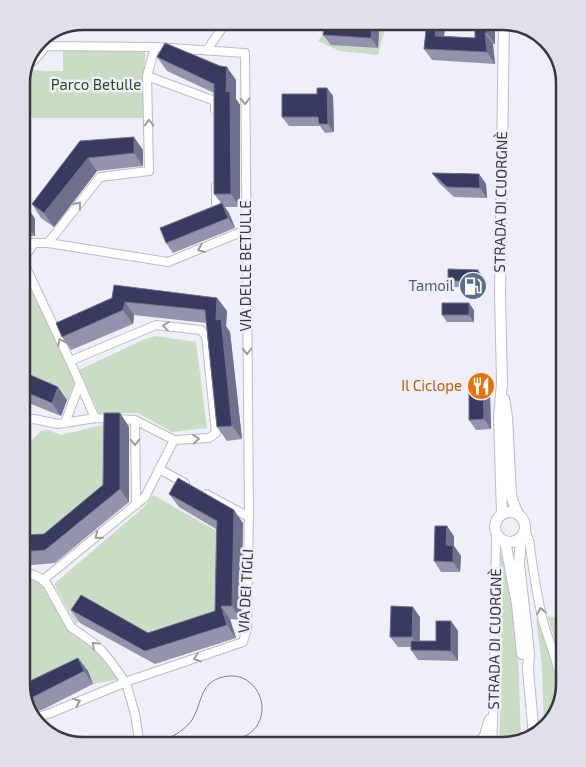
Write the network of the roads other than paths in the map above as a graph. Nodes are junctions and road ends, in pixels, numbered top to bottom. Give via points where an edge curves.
1 (221, 30) edge
2 (504, 30) edge
3 (45, 46) joint
4 (155, 47) junction
5 (207, 50) junction
6 (36, 58) edge
7 (148, 76) junction
8 (215, 120) edge
9 (216, 176) edge
10 (216, 204) edge
11 (246, 230) junction
12 (30, 243) edge
13 (34, 243) junction
14 (48, 243) junction
15 (30, 248) edge
16 (30, 276) edge
17 (70, 361) junction
18 (80, 383) junction
19 (502, 383) junction
20 (95, 418) junction
21 (30, 420) edge
22 (135, 420) junction
23 (65, 423) junction
24 (174, 440) junction
25 (160, 469) junction
26 (191, 486) edge
27 (199, 491) edge
28 (136, 506) junction
29 (502, 514) junction
30 (518, 514) junction
31 (249, 517) junction
32 (496, 533) junction
33 (523, 534) junction
34 (505, 541) junction
35 (30, 574) edge
36 (43, 580) junction
37 (556, 662) edge
38 (528, 670) junction
39 (126, 683) junction
40 (494, 695) junction
41 (40, 716) edge
42 (534, 727) edge
43 (139, 737) edge
44 (483, 737) edge
45 (492, 737) edge

1 - 5 street
2 - 19 main road, STRADA DI CUORGNÈ
3 - 4 street, VIA DELLE BETULLE
3 - 6 street
4 - 5 street, VIA DELLE BETULLE
4 - 7 street
5 -> 11 street, VIA DELLE BETULLE via 245,53
7 - 8 street via 215,102
14 -> 7 street via 100,177 149,171
9 - 10 street, VIA DELLE BETULLE
11 -> 14 street via 168,262
11 -> 31 street, VIA DELLE BETULLE
12 - 13 street
13 - 14 street
13 - 15 street
17 -> 16 street
17 - 18 street
24 -> 17 street via 209,438 216,433 206,336 201,330 156,325
18 - 20 street
18 - 23 street
19 - 29 main road, STRADA DI CUORGNÈ via 499,417
19 - 30 main road, STRADA DI CUORGNÈ via 511,495
20 - 22 street
20 - 23 street
21 - 23 street
22 - 24 street
22 -> 28 street
24 - 25 street
25 - 26 street
25 - 28 street via 145,498
27 - 31 street
28 -> 36 street
29 - 30 main road
29 - 32 main road via 496,522
30 - 33 main road via 524,521
31 -> 39 street, VIA DEI TIGLI via 243,642
32 - 34 main road
32 - 40 street, STRADA DI CUORGNÈ
33 - 34 main road via 515,541
37 -> 33 street via 540,606 529,540
33 - 38 main road, STRADA DI CUORGNÈ via 519,564
34 - 38 main road, STRADA DI CUORGNÈ via 522,654
35 - 36 street
39 -> 36 street via 102,651 71,627
38 - 42 main road, STRADA DI CUORGNÈ
41 -> 39 street
39 - 43 street
40 - 44 street
40 - 45 street, STRADA DI CUORGNÈ

